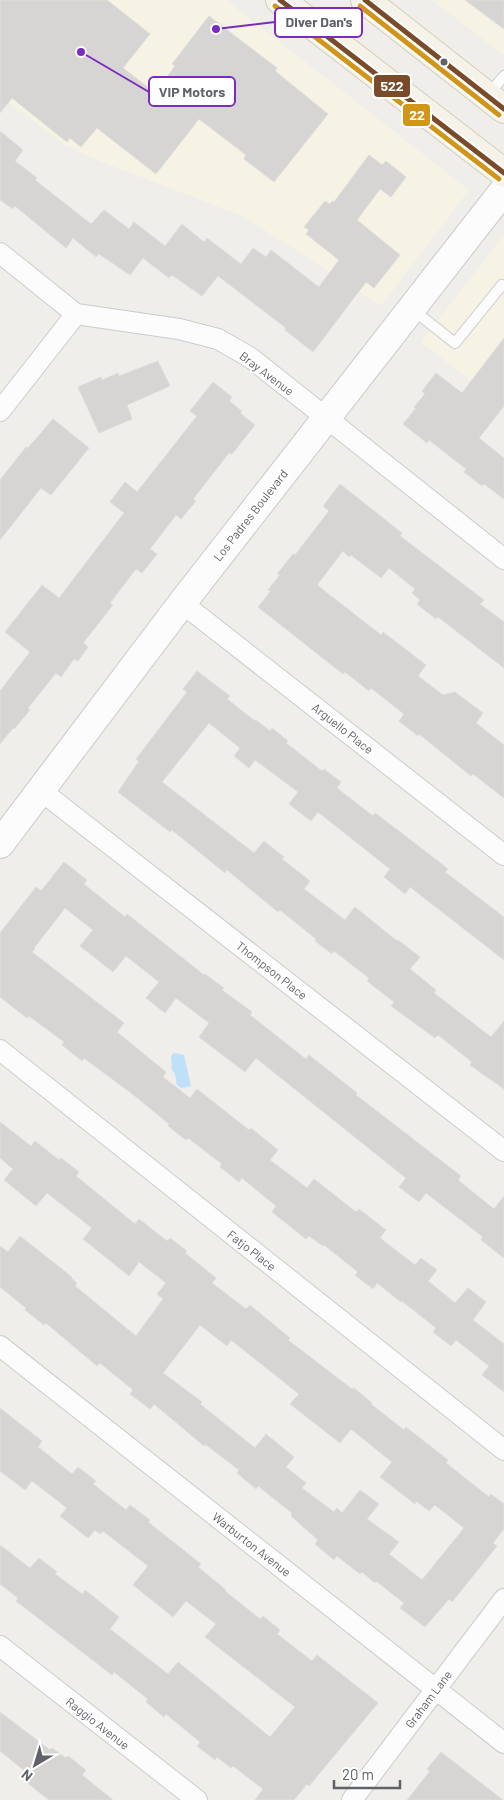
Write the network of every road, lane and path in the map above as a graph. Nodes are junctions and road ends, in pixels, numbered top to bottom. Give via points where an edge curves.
1 (280, 0) edge
2 (365, 0) edge
3 (498, 94) edge
4 (504, 173) edge
5 (504, 190) edge
6 (0, 253) edge
7 (504, 286) edge
8 (412, 309) junction
9 (76, 314) junction
10 (0, 411) edge
11 (325, 418) junction
12 (504, 559) edge
13 (182, 603) junction
14 (40, 790) junction
15 (0, 844) edge
16 (504, 855) edge
17 (0, 1050) edge
18 (504, 1151) edge
19 (0, 1346) edge
20 (504, 1450) edge
21 (504, 1599) edge
22 (0, 1646) edge
23 (436, 1689) junction
24 (504, 1743) edge
25 (197, 1800) edge
26 (352, 1800) edge

1 - 4 main road
2 - 3 main road
5 - 8 street, Los Padres Boulevard
6 - 9 street
7 - 8 lane via 455,343
8 - 11 street, Los Padres Boulevard
9 - 10 street
9 - 11 street, Bray Avenue via 179,329 218,339 252,358
11 - 12 street, Bray Avenue
11 - 13 street, Los Padres Boulevard
13 - 14 street, Los Padres Boulevard
13 - 16 street, Arguello Place
14 - 15 street, Los Padres Boulevard
14 - 18 street, Thompson Place
17 - 20 street, Fatjo Place
19 - 23 street, Warburton Avenue
21 - 23 street, Graham Lane
22 - 25 street, Raggio Avenue
23 - 24 street, Warburton Avenue
23 - 26 street, Graham Lane

